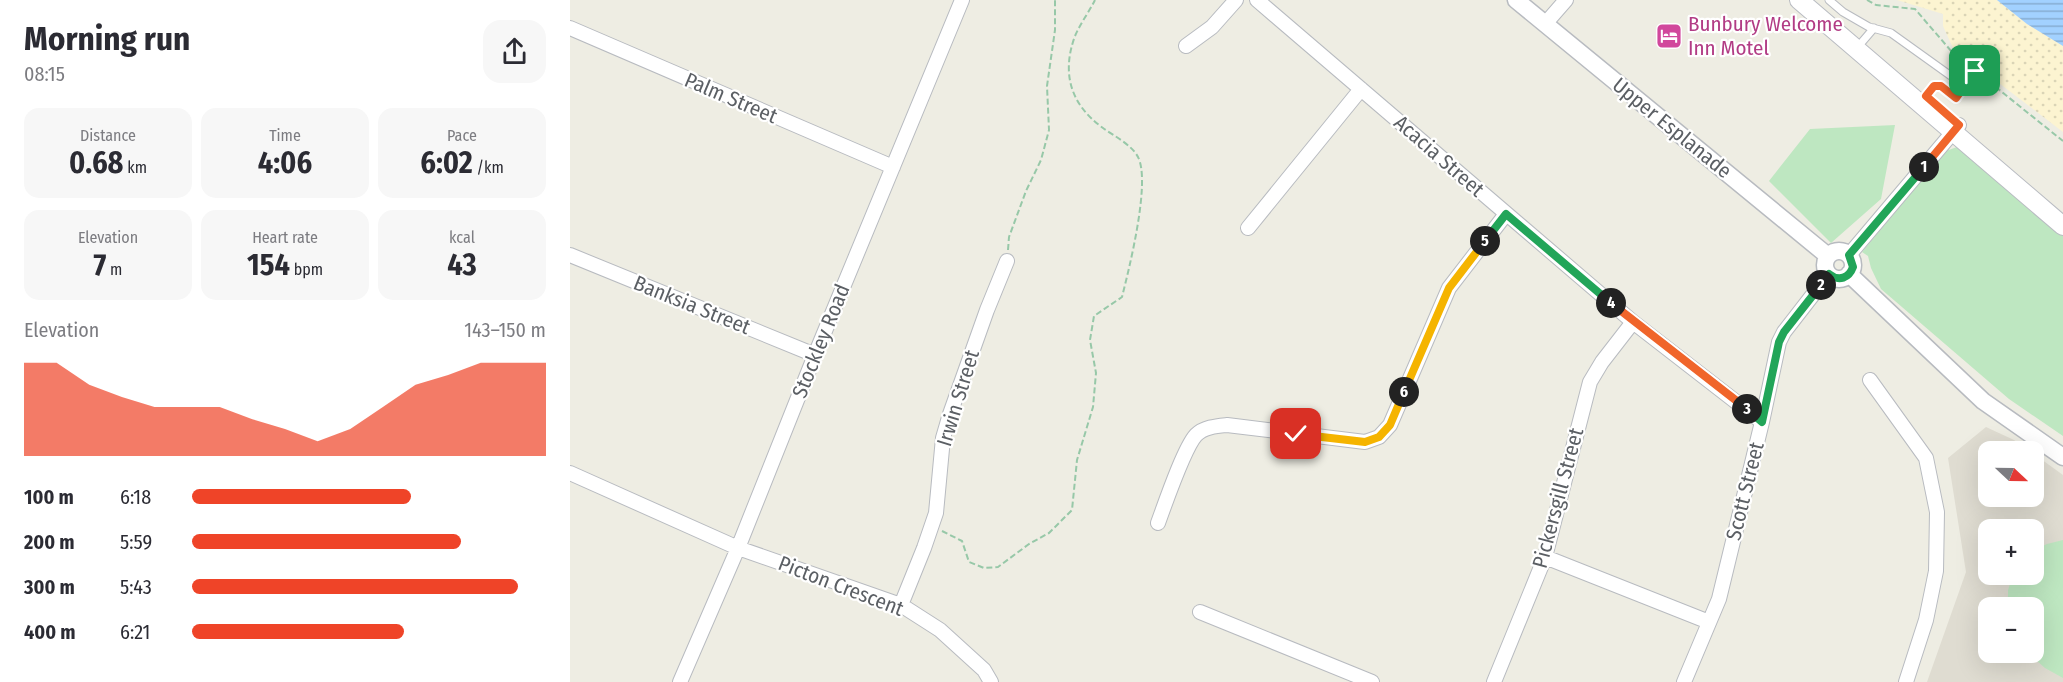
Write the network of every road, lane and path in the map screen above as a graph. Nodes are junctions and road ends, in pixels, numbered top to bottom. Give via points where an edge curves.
1 (962, 0) edge
2 (1055, 0) edge
3 (1095, 0) edge
4 (1236, 0) edge
5 (1257, 0) edge
6 (1516, 0) edge
7 (1566, 0) edge
8 (1800, 0) edge
9 (1813, 0) edge
10 (1829, 0) edge
11 (1867, 0) edge
12 (1545, 24) junction
13 (570, 28) edge
14 (1864, 40) junction
15 (1186, 46) dead end
16 (1975, 71) junction
17 (1951, 76) dead end
18 (1361, 89) junction
19 (1926, 96) junction
20 (1956, 128) junction
21 (2063, 141) edge
22 (893, 167) junction
23 (2063, 213) edge
24 (1506, 214) junction
25 (2063, 226) edge
26 (1248, 228) dead end
27 (570, 255) edge
28 (1849, 255) junction
29 (1828, 256) junction
30 (1007, 261) joint
31 (1829, 274) junction
32 (1849, 274) junction
33 (1633, 322) junction
34 (814, 355) junction
35 (1870, 380) dead end
36 (1762, 422) junction
37 (2063, 457) edge
38 (570, 473) edge
39 (1158, 523) dead end
40 (932, 526) junction
41 (738, 548) junction
42 (1545, 557) junction
43 (901, 605) junction
44 (1200, 612) dead end
45 (1709, 622) junction
46 (680, 682) edge
47 (991, 682) edge
48 (1372, 682) edge
49 (1494, 682) edge
50 (1684, 682) edge
51 (1906, 682) edge

1 - 22 street, Stockley Road
2 - 30 path via 1047,86 1049,130 1041,160 1009,237
3 - 40 path via 1068,58 1070,86 1079,106 1138,156 1142,173 1139,215 1122,297 1094,316 1090,340 1096,373 1093,407 1077,460 1072,510 1049,533 998,567 984,568 969,562 962,541
4 - 15 street via 1212,27
5 - 18 street, Acacia Street
6 - 12 street, Upper Esplanade
7 - 12 street
8 - 14 main road
9 - 14 main road
10 - 14 lane
11 - 16 path via 1876,5 1915,9 1952,52
12 - 29 street, Upper Esplanade
13 - 22 street, Palm Street
14 - 17 lane via 1891,33
14 - 19 main road
14 - 20 main road
16 - 19 path via 1956,98 1941,86 1934,86
16 - 21 path
18 - 24 street, Acacia Street
18 - 26 street
19 - 20 main road
20 - 23 main road
20 - 25 main road
20 - 28 street
22 - 34 street, Stockley Road
24 - 33 street, Acacia Street
24 - 39 street via 1449,288 1390,425 1379,437 1365,442 1227,425 1211,427 1196,435
27 - 34 street, Banksia Street
28 - 29 street via 1836,251
28 - 32 street via 1853,263
29 - 31 street via 1825,267
30 - 40 street, Irwin Street via 943,438
31 - 32 street via 1837,279
31 - 36 street, Scott Street via 1779,342
32 - 37 street via 1983,401
33 - 36 street, Acacia Street
33 - 42 street, Pickersgill Street via 1590,382
34 - 41 street, Stockley Road
35 - 51 street via 1926,458 1937,512 1936,572
36 - 45 street, Scott Street via 1719,599
38 - 41 street, Picton Crescent
40 - 43 street, Irwin Street
41 - 43 street, Picton Crescent
41 - 46 street, Stockley Road
42 - 45 street
42 - 49 street, Pickersgill Street
43 - 47 street, Picton Crescent via 940,630 984,670
44 - 48 street
45 - 50 street, Scott Street

